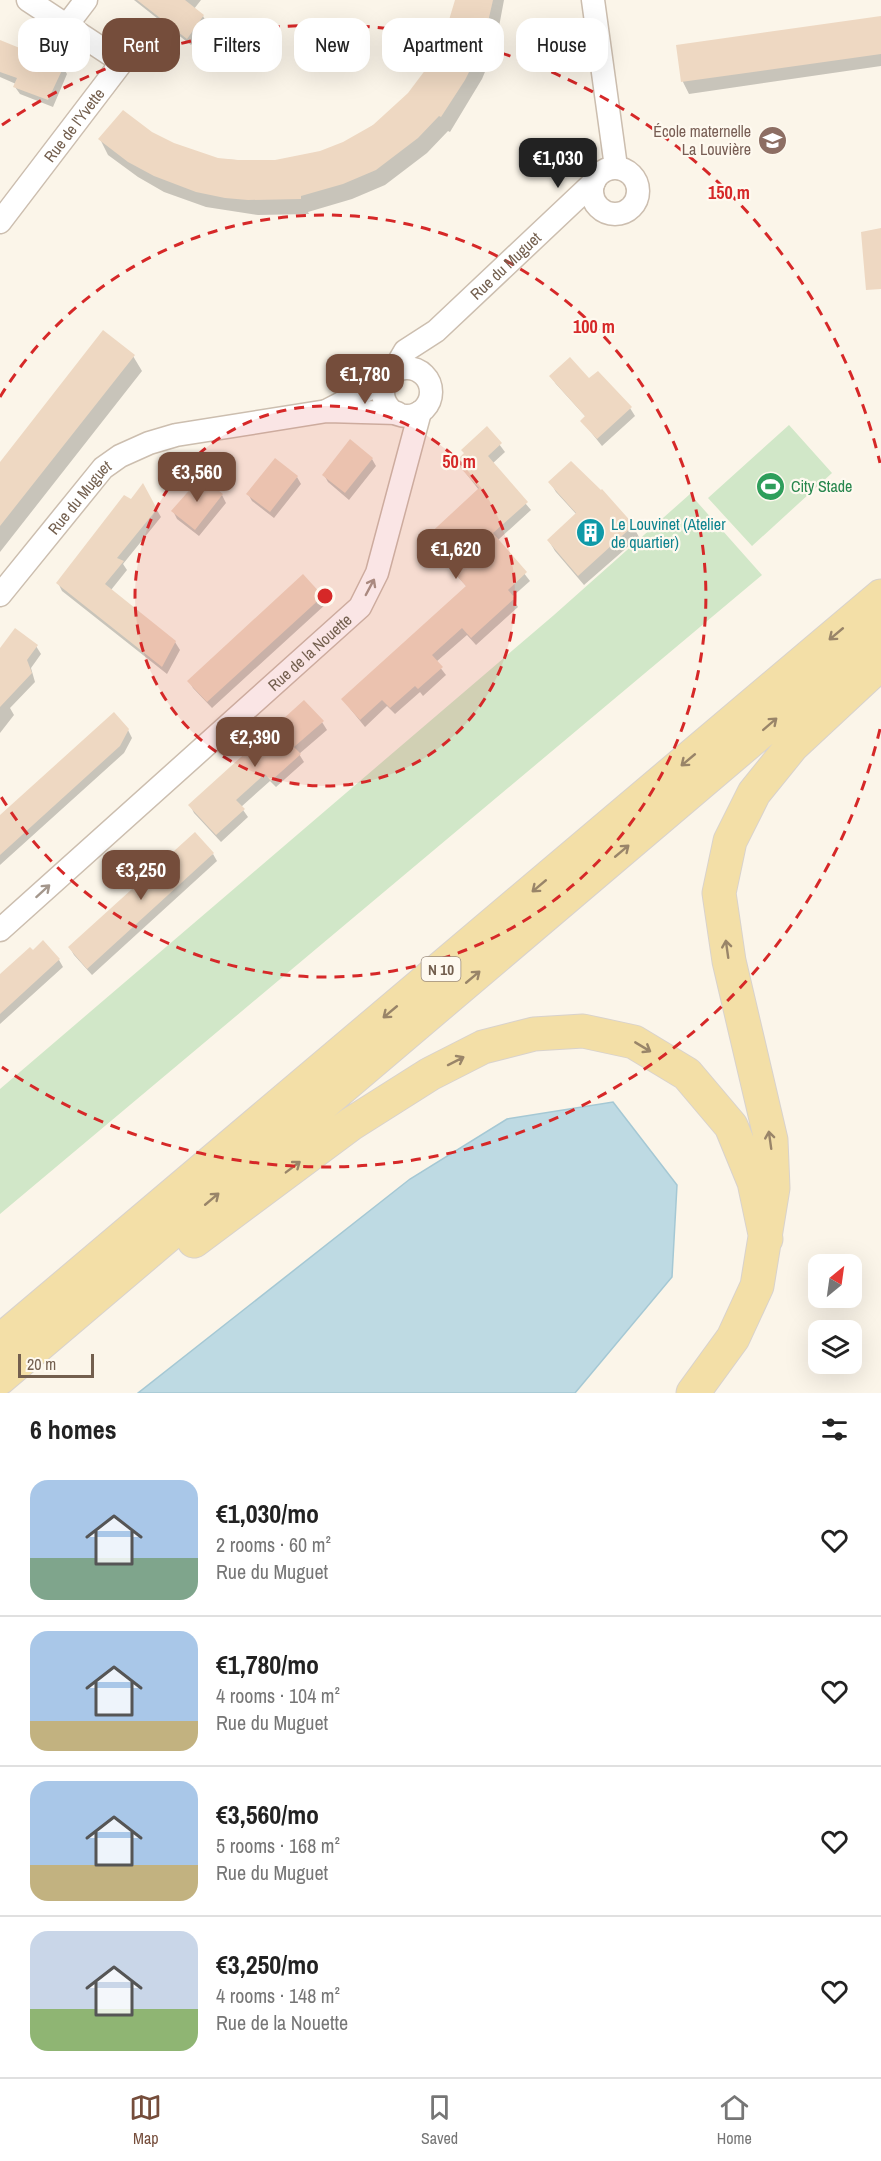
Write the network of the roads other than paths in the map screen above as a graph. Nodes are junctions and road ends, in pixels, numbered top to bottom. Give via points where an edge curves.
1 (27, 0) edge
2 (86, 0) edge
3 (593, 0) edge
4 (55, 18) edge
5 (72, 18) edge
6 (90, 41) edge
7 (616, 167) junction
8 (594, 182) junction
9 (601, 209) junction
10 (0, 222) edge
11 (550, 225) junction
12 (436, 331) junction
13 (425, 376) junction
14 (388, 377) junction
15 (327, 411) junction
16 (420, 412) junction
17 (397, 413) junction
18 (0, 595) edge
19 (881, 596) edge
20 (881, 630) edge
21 (881, 663) edge
22 (0, 930) edge
23 (766, 1239) junction
24 (72, 1318) junction
25 (0, 1341) edge
26 (0, 1378) edge
27 (693, 1393) edge

1 - 4 street, Rue de l'Yvette
2 - 5 street
3 - 7 street
6 - 10 street, Rue de l'Yvette via 122,62
7 - 8 street via 602,171
7 - 9 street via 635,177 638,198 630,210 622,213
8 - 9 street via 592,196
8 - 11 street, Rue du Muguet
9 - 11 street, Rue du Muguet
11 - 12 street, Rue du Muguet
12 - 13 street
12 - 14 street, Rue du Muguet via 405,351
13 - 14 street via 406,368
13 - 16 street via 430,396
14 - 15 street, Rue du Muguet
14 - 17 street via 384,387 386,403
15 - 17 street, Rue du Muguet
15 - 18 street, Rue du Muguet via 176,435 120,456 103,468
16 - 17 street via 405,416
22 -> 16 street, Rue de la Nouette via 360,607 377,573
19 -> 25 main road, N 10
24 -> 20 main road, N 10
23 -> 21 main road via 773,1188 771,1140 729,962 719,892 730,841 754,793 792,746
24 -> 23 main road via 107,1306 351,1124 430,1074 483,1047 534,1034 583,1031 634,1042 687,1074 730,1126 754,1182
23 - 27 main road via 757,1286 732,1338
24 - 26 main road, N 10

